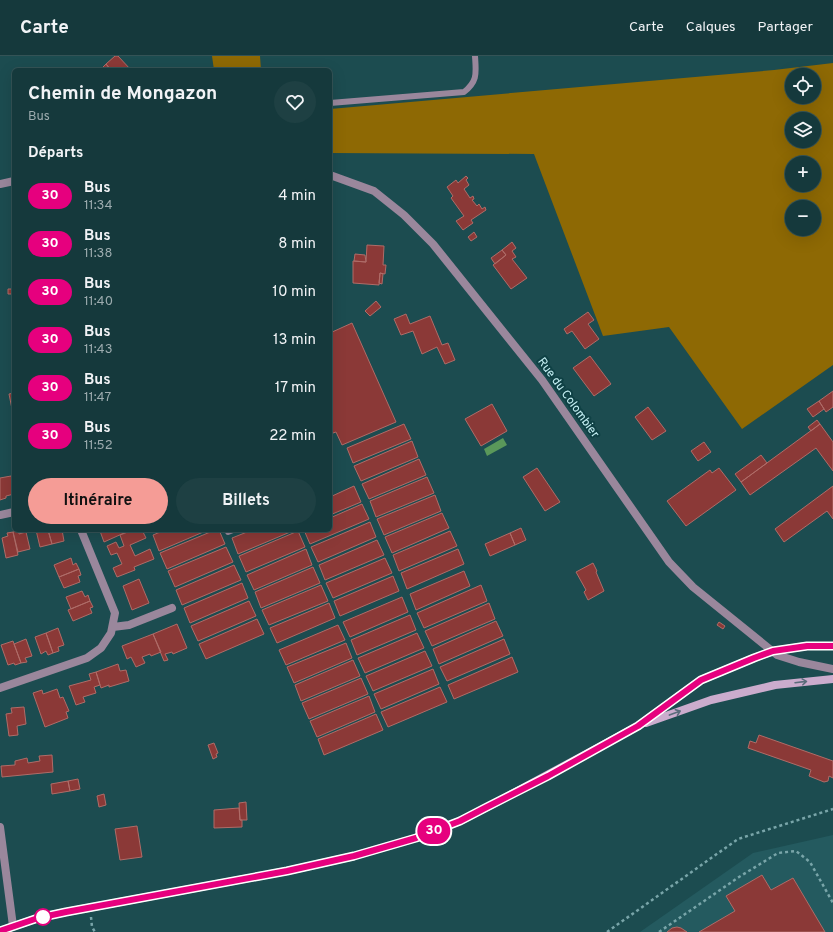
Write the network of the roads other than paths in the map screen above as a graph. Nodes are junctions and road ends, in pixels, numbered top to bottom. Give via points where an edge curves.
1 (474, 56) edge
2 (332, 103) edge
3 (332, 177) edge
4 (12, 182) edge
5 (0, 184) edge
6 (12, 512) edge
7 (0, 515) edge
8 (82, 532) edge
9 (172, 608) dead end
10 (113, 627) junction
11 (833, 646) edge
12 (773, 651) junction
13 (833, 669) edge
14 (833, 678) edge
15 (0, 688) edge
16 (638, 726) junction
17 (0, 827) edge
18 (13, 926) junction
19 (0, 931) edge

1 - 2 lane via 476,79 464,92
3 - 12 street, Rue du Colombier via 374,191 404,215 433,244 542,380 669,562 693,586
4 - 5 street
6 - 7 street
8 - 10 street via 115,613
9 - 10 street via 130,625
10 - 15 street via 101,648 87,658
11 - 12 street via 807,646
12 - 13 street, Rue du Colombier via 777,655 800,662
12 - 16 street via 701,680
16 -> 14 street via 711,700 775,685
16 - 18 street via 460,821 416,838 354,856 295,869 38,918
17 - 18 street
18 - 19 street

